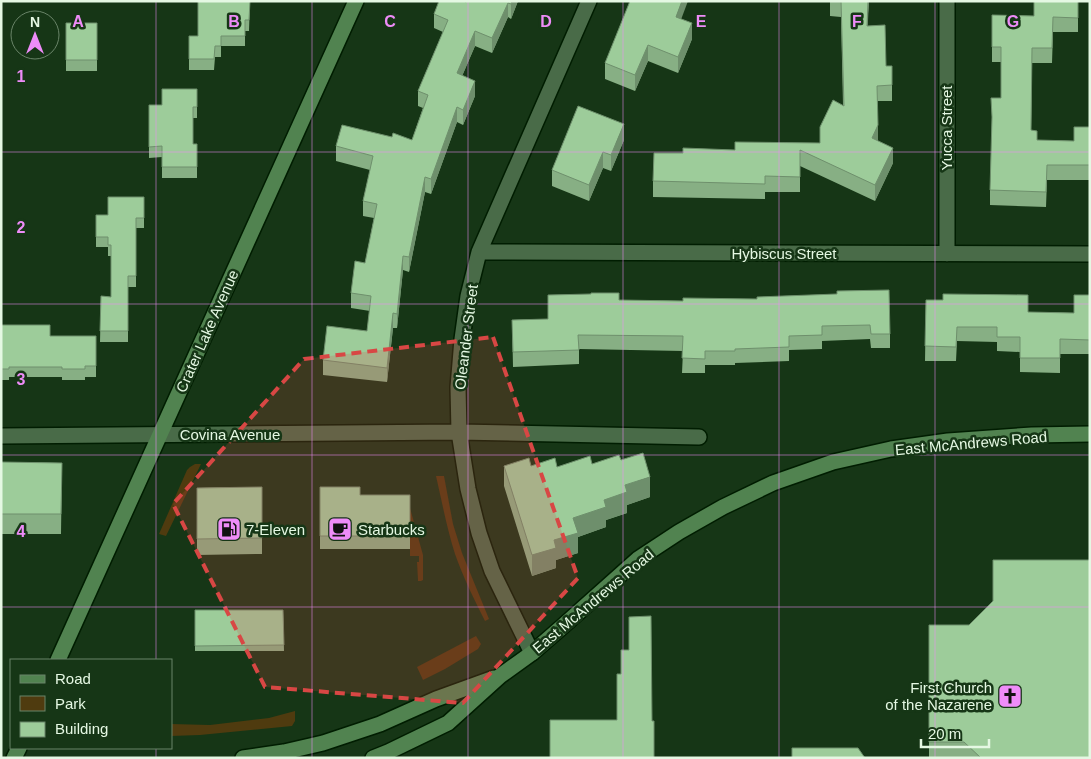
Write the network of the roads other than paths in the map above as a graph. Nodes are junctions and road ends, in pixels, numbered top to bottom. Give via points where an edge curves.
1 (356, 1) edge
2 (588, 1) edge
3 (947, 1) edge
4 (479, 252) junction
5 (947, 254) junction
6 (1090, 254) edge
7 (459, 432) junction
8 (1090, 434) edge
9 (160, 435) junction
10 (1, 436) edge
11 (699, 437) dead end
12 (532, 652) junction
13 (58, 659) edge
14 (500, 676) junction
15 (242, 758) edge
16 (373, 758) edge

1 - 9 main road, Crater Lake Avenue
2 - 4 street, Oleander Street
3 - 5 street, Yucca Street
4 - 5 street, Hybiscus Street
4 - 7 street, Oleander Street via 462,339
5 - 6 street, Hybiscus Street
7 - 9 street, Covina Avenue
7 - 11 street, Covina Avenue
7 - 12 street, Oleander Street via 479,533 492,571
8 - 12 main road, East McAndrews Road via 948,441 891,449 834,462 773,484 723,507 638,560
9 - 10 street, Covina Avenue
9 - 13 main road, Crater Lake Avenue
12 - 14 main road, East McAndrews Road
14 - 15 main road, East McAndrews Road via 323,743
14 - 16 main road, East McAndrews Road via 448,723

